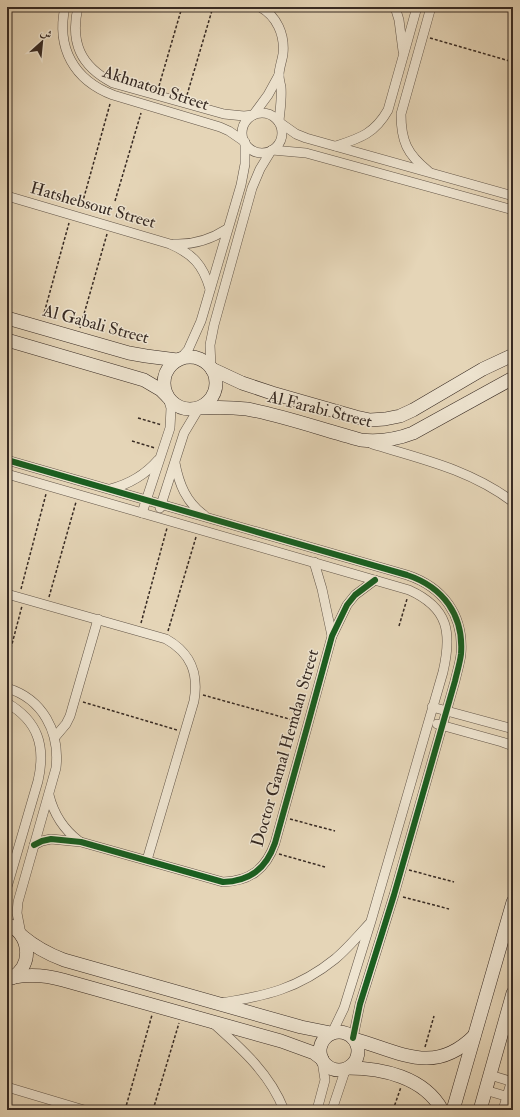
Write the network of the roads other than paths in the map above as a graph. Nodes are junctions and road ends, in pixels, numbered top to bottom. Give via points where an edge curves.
1 (65, 7) edge
2 (78, 7) edge
3 (260, 7) edge
4 (395, 7) edge
5 (418, 7) edge
6 (431, 7) edge
7 (404, 54) junction
8 (279, 75) junction
9 (254, 114) junction
10 (279, 121) junction
11 (245, 143) junction
12 (336, 146) junction
13 (271, 150) junction
14 (430, 173) junction
15 (7, 196) edge
16 (513, 196) edge
17 (513, 210) edge
18 (227, 229) junction
19 (170, 244) junction
20 (210, 289) junction
21 (7, 318) edge
22 (7, 340) edge
23 (513, 355) edge
24 (178, 359) junction
25 (212, 368) junction
26 (513, 378) edge
27 (167, 397) junction
28 (200, 408) junction
29 (361, 440) junction
30 (162, 454) junction
31 (7, 460) edge
32 (175, 462) junction
33 (7, 474) edge
34 (109, 489) junction
35 (146, 500) junction
36 (513, 502) edge
37 (161, 504) junction
38 (142, 513) junction
39 (157, 517) junction
40 (208, 518) junction
41 (314, 562) junction
42 (407, 575) junction
43 (375, 580) junction
44 (406, 589) junction
45 (7, 594) edge
46 (98, 619) junction
47 (332, 636) junction
48 (7, 688) edge
49 (7, 703) edge
50 (432, 707) junction
51 (40, 709) junction
52 (446, 711) junction
53 (28, 718) junction
54 (428, 722) junction
55 (442, 726) junction
56 (513, 730) edge
57 (55, 737) junction
58 (513, 746) edge
59 (49, 793) junction
60 (80, 842) junction
61 (34, 845) junction
62 (147, 860) junction
63 (7, 887) edge
64 (513, 904) edge
65 (371, 921) junction
66 (7, 924) edge
67 (21, 935) junction
68 (10, 979) edge
69 (513, 994) edge
70 (218, 1003) junction
71 (211, 1022) junction
72 (332, 1033) junction
73 (474, 1036) junction
74 (354, 1039) junction
75 (322, 1060) junction
76 (347, 1068) junction
77 (490, 1075) junction
78 (512, 1080) edge
79 (7, 1088) edge
80 (485, 1090) junction
81 (510, 1097) edge
82 (79, 1109) edge
83 (284, 1110) edge
84 (317, 1110) edge
85 (332, 1110) edge
86 (442, 1110) edge
87 (453, 1110) edge
88 (480, 1110) edge
89 (503, 1110) edge

1 - 11 street, Akhnaton Street via 65,46 75,68 92,84 113,95 220,126
2 - 9 street, Akhnaton Street via 75,38 79,50 92,70 102,77 113,83 224,114
3 - 8 street via 274,18 280,28 283,52
4 - 7 street
5 - 7 street
6 - 14 street via 401,114 403,139 408,150
7 - 12 street via 388,110 382,120 365,136
8 - 9 street
8 - 10 street
9 - 10 street via 265,113
9 - 11 street via 243,127 242,137
10 - 12 street via 296,134
10 - 13 street via 282,138
11 - 13 street via 254,151
11 - 18 street via 243,175
12 - 14 street
13 - 17 street via 306,153
13 - 25 street via 252,188 214,325 210,346
14 - 16 street
15 - 19 street, Hatshebsout Street
18 - 19 street, Hatshebsout Street via 200,242
18 - 20 street
19 - 20 street, Hatshebsout Street via 187,252 200,265
20 - 24 street via 197,331 188,350
21 - 24 street, Al Gabali Street via 135,354
22 - 27 street via 144,380 161,390
23 - 25 street, Al Farabi Street via 400,416 370,420 272,393 242,383
24 - 25 street via 194,357
24 - 27 street via 164,376
25 - 28 street via 216,376 216,391 207,404
26 - 29 street, Al Farabi Street via 400,438
27 - 28 street via 178,407 192,410
27 - 30 street via 171,408 170,428
28 - 29 street, Al Farabi Street via 245,409
28 - 32 street via 184,433
29 - 36 street via 458,470
30 - 34 street via 143,475 132,482
30 - 35 street
31 - 34 street
32 - 37 street
32 - 40 street via 181,488 188,500
33 - 38 street
34 - 35 street
35 - 37 street
35 - 38 street
37 - 39 street
37 - 40 street
38 - 39 street
39 - 41 street
40 - 42 street
41 - 43 street
41 - 47 street, Doctor Gamal Hemdan Street via 326,602
42 - 44 street
42 - 52 street via 425,582 441,594 456,616 460,629 460,656
43 - 44 street
43 - 47 street, Doctor Gamal Hemdan Street via 347,605
44 - 50 street via 426,599 440,614 445,625 447,654
45 - 46 street
46 - 57 street via 66,724
46 - 62 street via 166,639 178,646 187,657 194,674 196,693
47 - 62 street, Doctor Gamal Hemdan Street via 272,852 267,862 252,875 223,882
48 - 51 street via 21,694
49 - 53 street
50 - 52 street
50 - 54 street
51 - 53 street
51 - 57 street
52 - 55 street
52 - 56 street
53 - 63 street via 40,741 41,766
54 - 55 street
54 - 65 street
55 - 58 street
55 - 74 street via 360,1004
57 - 59 street via 56,768
59 - 60 street, Doctor Gamal Hemdan Street via 51,805 59,821
59 - 61 street
60 - 61 street, Doctor Gamal Hemdan Street via 51,839
60 - 62 street, Doctor Gamal Hemdan Street
61 - 67 street via 18,902
64 - 73 street
65 - 70 street via 336,958 298,983 277,992
65 - 72 street via 344,1008
66 - 67 street
67 - 68 street via 27,951 26,958 20,972
67 - 70 street via 37,948 59,958
68 - 71 street via 26,975 50,976
69 - 77 street
70 - 72 street via 301,1027
71 - 75 street via 304,1049
71 - 83 street via 247,1054 272,1086
72 - 74 street via 344,1032
72 - 75 street via 322,1041
73 - 74 street via 455,1052 431,1058 406,1056
73 - 87 street
74 - 76 street via 358,1052 353,1064
75 - 76 street via 336,1070
75 - 84 street via 325,1080
76 - 85 street
76 - 86 street via 373,1069 404,1078 430,1094
77 - 78 street
77 - 80 street
78 - 81 street
79 - 82 street
80 - 81 street
80 - 88 street
81 - 89 street

